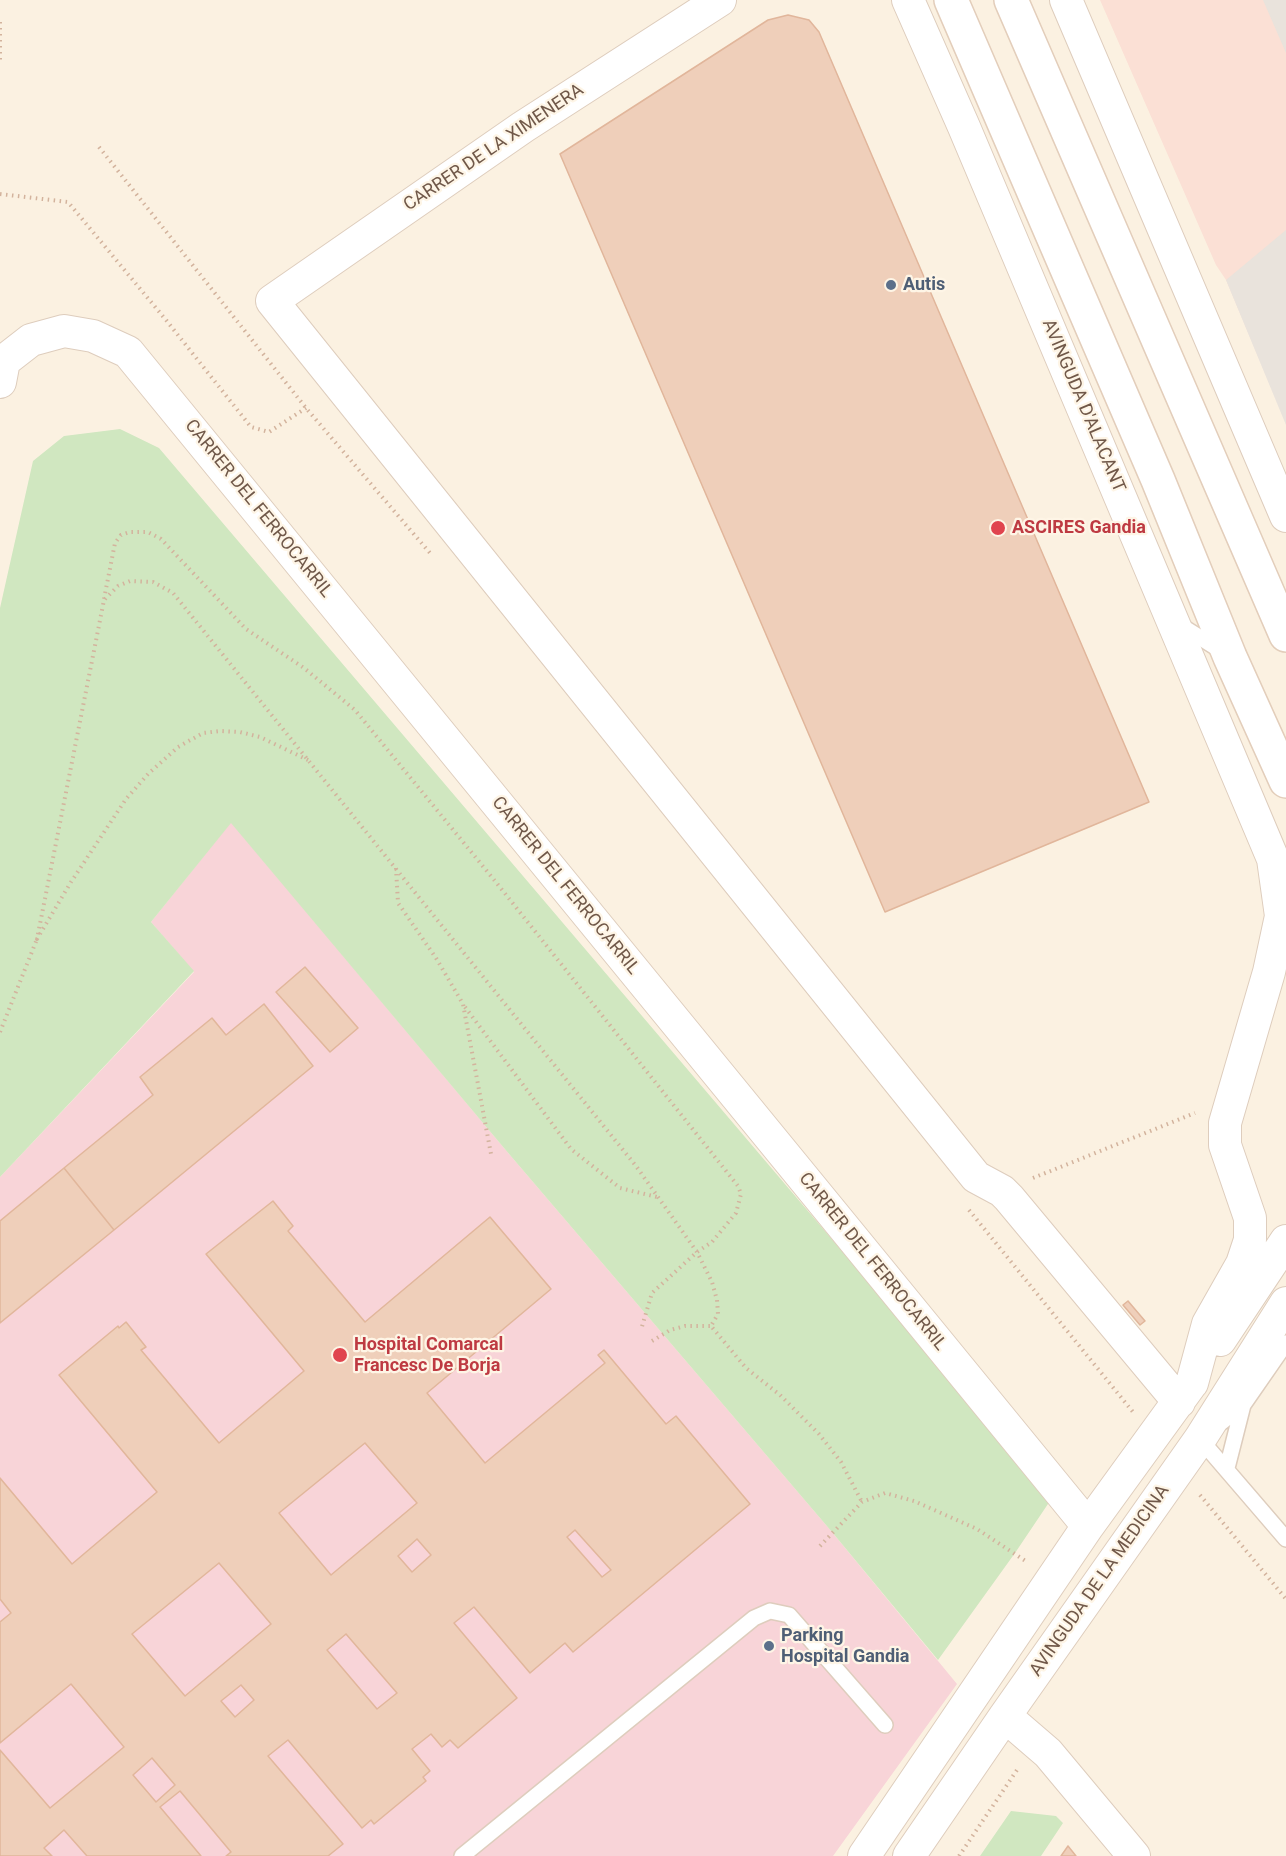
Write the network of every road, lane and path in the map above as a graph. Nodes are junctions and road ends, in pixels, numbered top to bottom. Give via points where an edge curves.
1 (720, 0) edge
2 (908, 0) edge
3 (951, 0) edge
4 (1011, 0) edge
5 (1066, 0) edge
6 (0, 22) edge
7 (0, 60) edge
8 (0, 194) edge
9 (2, 372) edge
10 (306, 408) dead end
11 (1286, 516) edge
12 (104, 600) junction
13 (1174, 622) junction
14 (1286, 635) edge
15 (1230, 657) junction
16 (308, 760) junction
17 (1286, 781) edge
18 (396, 867) junction
19 (37, 939) junction
20 (463, 1004) junction
21 (0, 1032) edge
22 (1206, 1109) dead end
23 (491, 1154) dead end
24 (1002, 1191) junction
25 (658, 1197) junction
26 (1286, 1241) edge
27 (697, 1252) junction
28 (1286, 1304) edge
29 (711, 1326) junction
30 (641, 1330) dead end
31 (652, 1341) dead end
32 (1286, 1343) edge
33 (1186, 1393) junction
34 (1132, 1397) dead end
35 (1126, 1404) dead end
36 (1243, 1405) junction
37 (1200, 1439) junction
38 (1227, 1468) junction
39 (862, 1502) junction
40 (1088, 1526) junction
41 (1286, 1539) edge
42 (820, 1546) dead end
43 (1052, 1579) junction
44 (1005, 1716) junction
45 (885, 1725) dead end
46 (1036, 1743) junction
47 (462, 1856) edge
48 (864, 1856) edge
49 (909, 1856) edge
50 (959, 1856) edge
51 (1134, 1856) edge

1 - 24 street, CARRER DE LA XIMENERA via 523,127 272,301 976,1177
2 - 13 street, AVINGUDA D'ALACANT
3 - 15 main road
4 - 14 main road
5 - 11 street
6 - 7 path
8 - 10 path via 68,202 251,427 269,432
9 - 40 street, CARRER DEL FERROCARRIL via 31,340 64,331 93,336 128,352
12 - 16 path via 118,586 130,581 153,582 166,588
12 - 19 path
12 - 27 path via 115,543 130,532 148,532 161,539 246,629 304,668 355,710 738,1185 741,1194 736,1213 712,1242
13 - 15 lane
13 - 33 street, AVINGUDA D'ALACANT via 1273,859 1281,916 1269,972 1225,1123 1225,1145 1250,1218 1250,1240 1242,1263 1208,1324
15 - 17 main road
16 - 18 path
16 - 19 path via 240,732 204,733 178,747 126,799
18 - 20 path via 398,903
18 - 25 path
19 - 21 path
20 - 23 path
20 - 25 path via 572,1149 620,1188
22 - 24 path
24 - 33 street
25 - 27 path
26 - 33 street
27 - 29 path via 717,1300 718,1314
27 - 30 path via 652,1293
28 - 37 street, AVINGUDA DE LA MEDICINA
29 - 31 path via 670,1329
29 - 39 path via 746,1368 819,1434 841,1462
32 - 36 lane
33 - 40 street
34 - 35 path
36 - 37 lane
36 - 38 lane
37 - 38 lane
37 - 44 street, AVINGUDA DE LA MEDICINA
38 - 41 lane
39 - 42 path
39 - 43 path via 885,1493 940,1511 977,1529
40 - 43 street
43 - 48 street
44 - 46 street
44 - 49 street, AVINGUDA DE LA MEDICINA
45 - 47 lane via 789,1615 770,1611 754,1618
46 - 50 path
46 - 51 street

